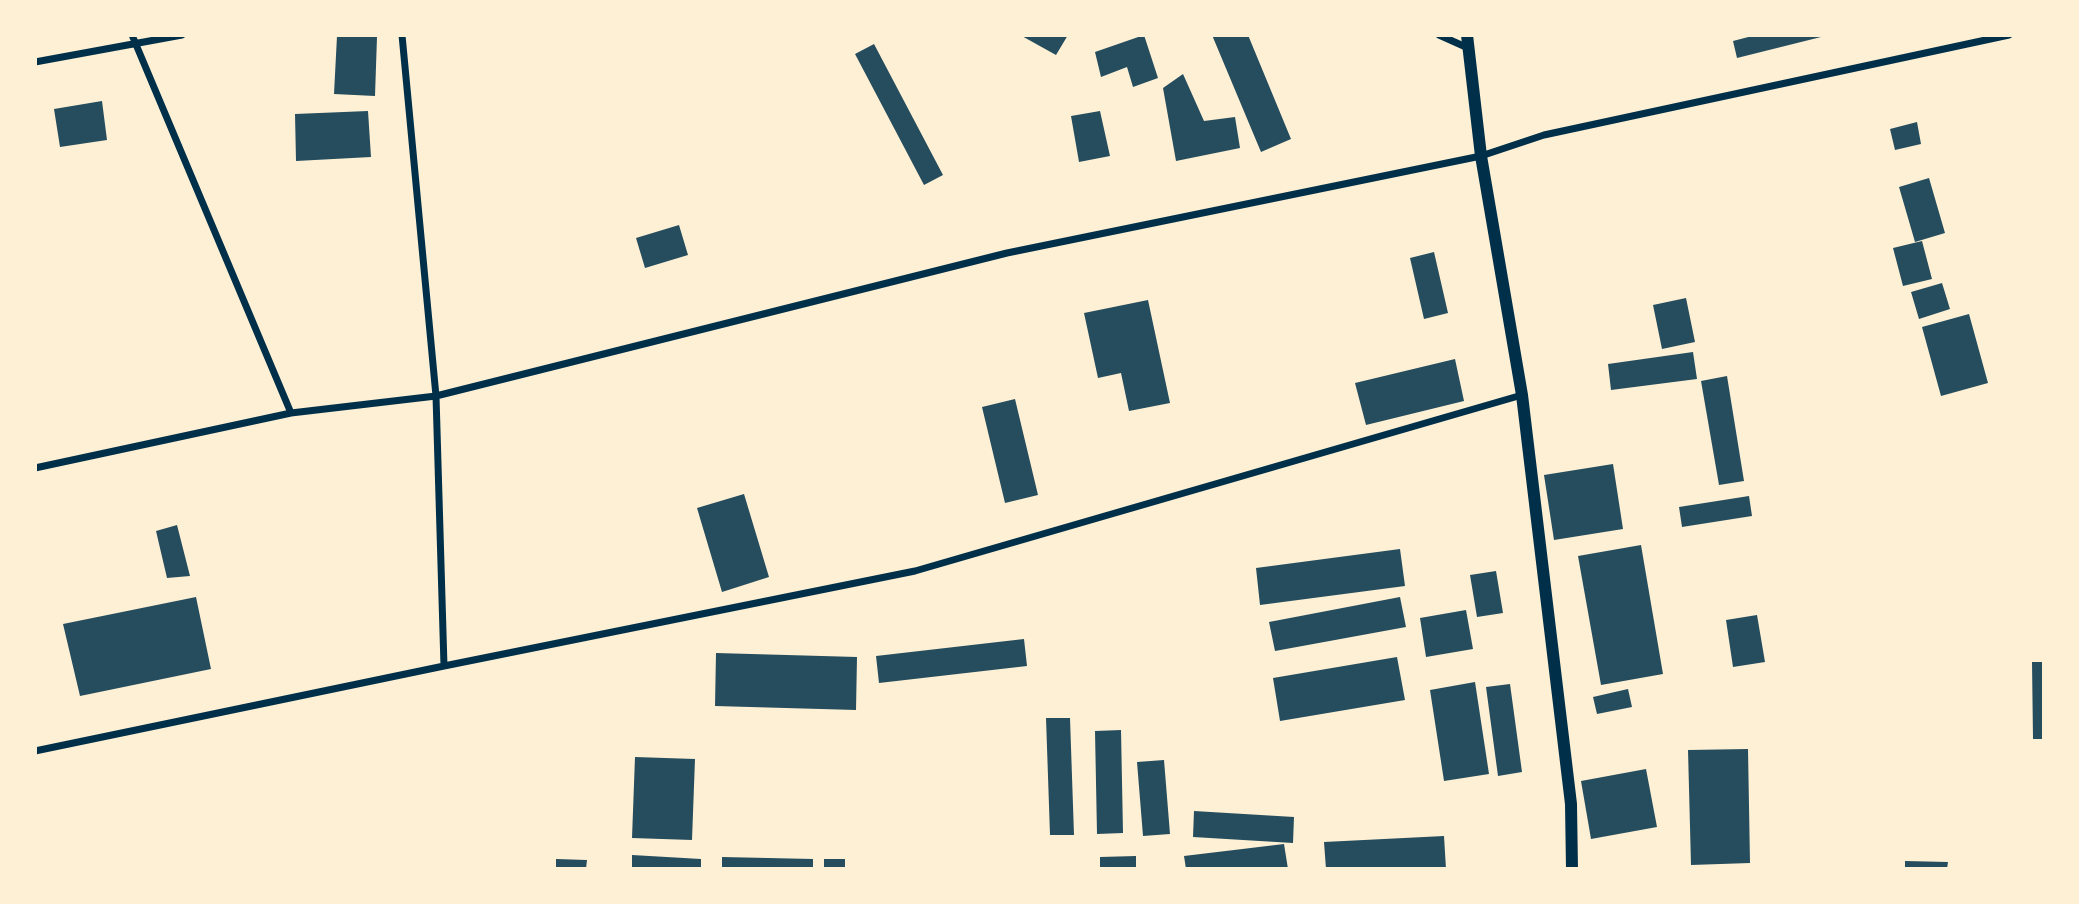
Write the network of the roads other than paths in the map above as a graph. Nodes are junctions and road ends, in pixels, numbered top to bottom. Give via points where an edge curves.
1 (181, 35) edge
2 (402, 35) edge
3 (1438, 35) edge
4 (2009, 35) edge
5 (133, 39) edge
6 (1467, 42) edge
7 (35, 62) edge
8 (1481, 156) junction
9 (1522, 395) junction
10 (436, 396) junction
11 (291, 413) junction
12 (35, 468) edge
13 (444, 666) junction
14 (35, 751) edge
15 (1572, 869) edge

1 - 5 street
2 - 10 street
3 - 6 street
4 - 8 street via 1544,135
5 - 7 street
5 - 11 street
6 - 8 street
8 - 9 street
8 - 10 street via 1007,253
9 - 13 street via 915,571
9 - 15 street via 1571,804
10 - 11 street
10 - 13 street
11 - 12 street
13 - 14 street

